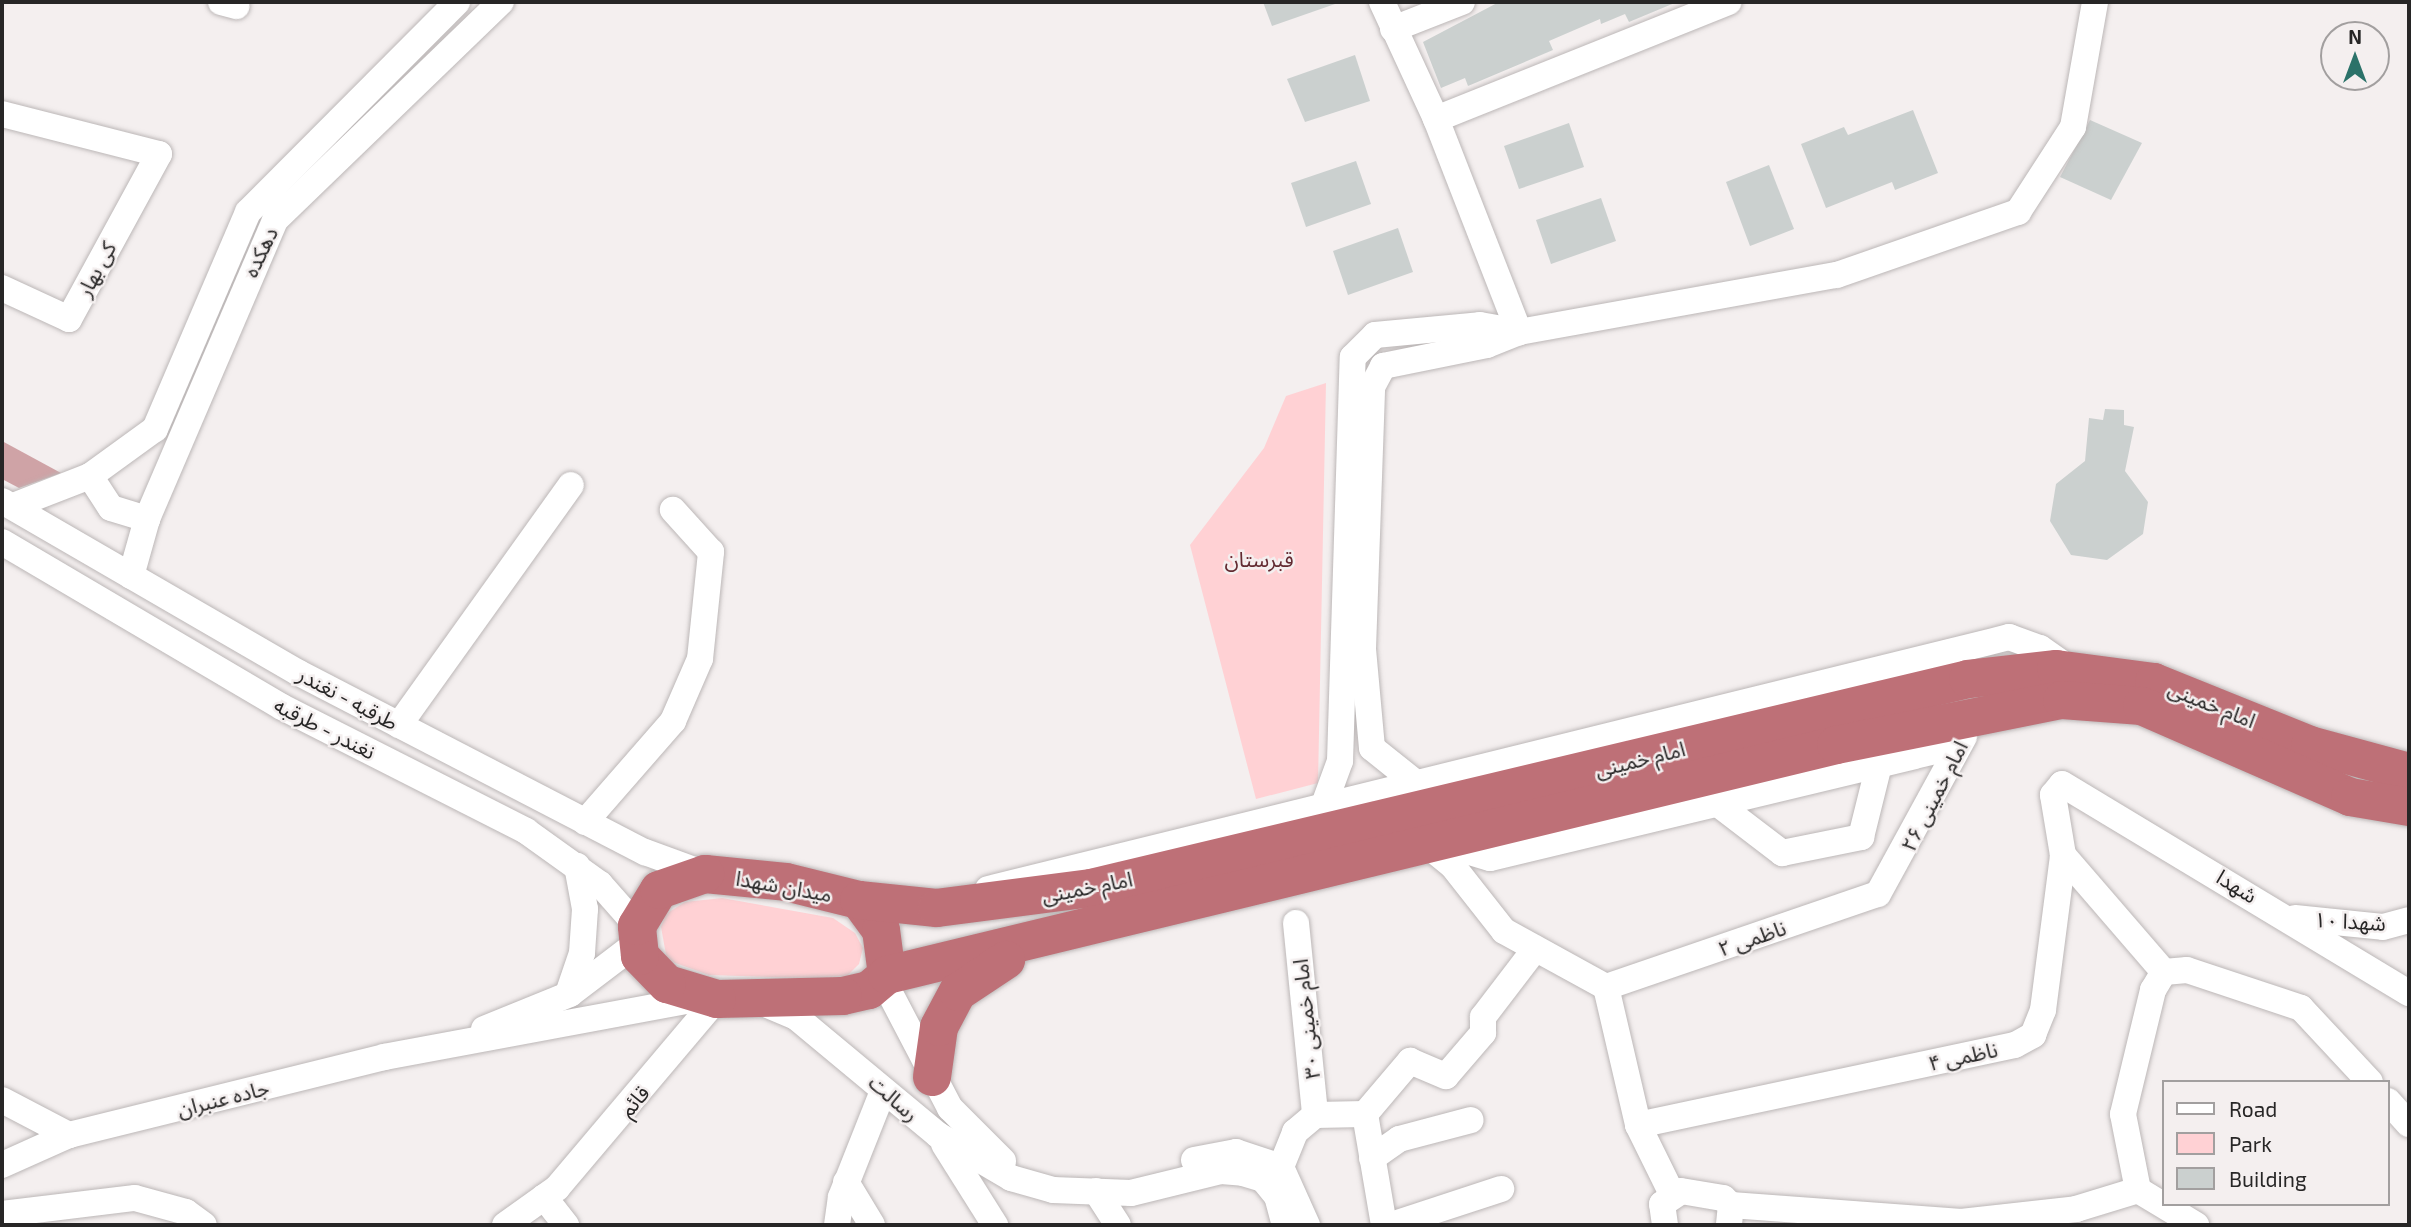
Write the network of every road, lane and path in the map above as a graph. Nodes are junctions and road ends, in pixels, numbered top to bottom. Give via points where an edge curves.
1 (501, 2) edge
2 (1382, 2) edge
3 (1462, 2) edge
4 (1729, 2) edge
5 (2095, 2) edge
6 (455, 5) edge
7 (480, 24) junction
8 (1393, 29) junction
9 (2, 114) edge
10 (1436, 119) junction
11 (2, 288) edge
12 (1519, 332) junction
13 (1363, 347) junction
14 (1383, 366) junction
15 (90, 476) junction
16 (571, 485) dead end
17 (7, 503) edge
18 (673, 510) dead end
19 (147, 519) junction
20 (2, 542) edge
21 (131, 576) junction
22 (399, 725) junction
23 (1968, 731) junction
24 (1372, 748) junction
25 (1340, 761) junction
26 (1565, 762) junction
27 (1879, 765) junction
28 (2409, 772) edge
29 (1412, 780) junction
30 (2063, 784) joint
31 (1325, 802) junction
32 (1718, 804) junction
33 (2409, 807) edge
34 (585, 822) junction
35 (1433, 844) junction
36 (2063, 855) junction
37 (577, 866) junction
38 (705, 874) junction
39 (1891, 879) joint
40 (859, 900) junction
41 (937, 908) junction
42 (2290, 918) junction
43 (2409, 920) edge
44 (1296, 923) dead end
45 (637, 934) junction
46 (1027, 946) junction
47 (1535, 949) junction
48 (2164, 972) junction
49 (884, 976) junction
50 (1606, 987) junction
51 (2409, 993) edge
52 (568, 994) junction
53 (710, 999) junction
54 (755, 999) junction
55 (449, 1044) junction
56 (932, 1077) junction
57 (2368, 1080) edge
58 (883, 1091) junction
59 (2, 1100) edge
60 (2390, 1103) edge
61 (1365, 1114) junction
62 (1315, 1115) junction
63 (1471, 1120) dead end
64 (2409, 1124) edge
65 (1638, 1125) junction
66 (69, 1135) junction
67 (938, 1135) junction
68 (1373, 1158) junction
69 (2, 1165) edge
70 (1281, 1167) junction
71 (846, 1182) junction
72 (1039, 1185) junction
73 (1501, 1189) dead end
74 (1106, 1190) junction
75 (2138, 1190) junction
76 (1672, 1194) junction
77 (544, 1197) junction
78 (2162, 1204) edge
79 (2165, 1206) edge
80 (2, 1214) edge
81 (1730, 1215) edge
82 (204, 1225) edge
83 (505, 1225) edge
84 (566, 1225) edge
85 (837, 1225) edge
86 (872, 1225) edge
87 (995, 1225) edge
88 (1118, 1225) edge
89 (1284, 1225) edge
90 (1307, 1225) edge
91 (1384, 1225) edge
92 (1391, 1225) edge
93 (1665, 1225) edge
94 (2196, 1225) edge

1 - 7 street, دهکده
2 - 8 street
3 - 8 street
4 - 10 street
5 - 12 street via 2073,127 2018,212 1837,275
6 - 7 street
6 - 15 street, دهکده via 263,191 155,429
7 - 19 street, دهکده via 275,220
8 - 10 street
9 - 11 street, کی بهار via 159,153 69,319
10 - 12 street
12 - 13 street via 1480,325 1401,332 1375,335
12 - 14 street via 1487,345
13 - 14 street
13 - 25 street via 1353,357
14 - 24 street via 1372,387 1363,649
15 - 17 street, دهکده
15 - 19 street via 111,508
16 - 22 street
17 - 21 street, طرقبه - نغندر
18 - 34 street via 711,552 700,659 673,721
19 - 21 street, دهکده
20 - 37 street, نغندر - طرقبه via 282,707 526,831
21 - 22 street, طرقبه - نغندر
22 - 34 street, طرقبه - نغندر
23 - 27 street
23 - 33 highway, امام خمینی via 2062,700 2142,706 2350,797
23 - 35 highway, امام خمینی
23 - 39 street, امام خمینی ۲۶
24 - 25 street via 1366,760
24 - 29 street
25 - 31 street
26 - 28 highway, امام خمینی via 1968,679 2070,670 2154,682 2322,749
26 - 29 street
26 - 41 highway, امام خمینی via 1091,888
27 - 32 street
27 - 32 street via 1861,838 1782,853
29 - 31 street
30 - 36 street, ناظمی ۴ via 2053,795
30 - 42 street, شهدا
31 - 41 street via 1011,880
32 - 35 street via 1490,858
34 - 38 street, طرقبه - نغندر
35 - 46 highway, امام خمینی
35 - 47 street via 1504,931
36 - 48 street
36 - 65 street, ناظمی ۴ via 2043,1010 2033,1035 2015,1045
37 - 45 street, نغندر - طرقبه
37 - 52 street via 585,909 582,953
38 - 40 highway, میدان شهدا via 786,882
38 - 45 highway, میدان شهدا via 659,890
39 - 50 street, ناظمی ۲ via 1878,894
40 - 41 highway, امام خمینی
40 - 49 highway, میدان شهدا via 888,951
42 - 43 street, شهدا ۱۰ via 2383,927
42 - 51 street, شهدا
44 - 62 street, امام خمینی ۳۰
45 - 52 street, جاده عنبران
45 - 53 highway via 639,956 667,984
46 - 49 highway, امام خمینی
46 - 56 highway via 958,992 939,1027
47 - 50 street
47 - 61 street via 1483,1017 1483,1033 1446,1076 1410,1061
48 - 57 street via 2188,970 2301,1008
48 - 75 street via 2153,990 2123,1114
49 - 54 highway via 869,990 843,996
49 - 56 street, رسالت
50 - 65 street
52 - 55 street, جاده عنبران
53 - 54 highway
53 - 55 street, جاده عنبران
53 - 77 street, قائم via 636,1100
54 - 58 street, رسالت via 796,1017 839,1048
55 - 66 street, جاده عنبران
56 - 72 street, رسالت via 987,1151
58 - 67 street, رسالت
58 - 71 street
59 - 66 street
60 - 64 street
61 - 62 street
61 - 68 street
62 - 70 street via 1296,1132
63 - 68 street via 1399,1139
65 - 76 street
66 - 69 street, جاده عنبران
67 - 72 street, رسالت via 985,1167
67 - 87 street
68 - 91 street
70 - 74 street, رسالت via 1237,1152 1180,1163
70 - 90 street
71 - 85 street
71 - 86 street
72 - 74 street, رسالت
73 - 92 street
74 - 88 street
74 - 89 street, رسالت via 1131,1193 1221,1171 1243,1173 1263,1179 1277,1196
75 - 78 street
75 - 81 street via 2076,1209 1961,1222
76 - 81 street via 1711,1194
76 - 93 street via 1662,1204
77 - 83 street, قائم
77 - 84 street
79 - 94 street
80 - 82 street via 135,1198 186,1212

